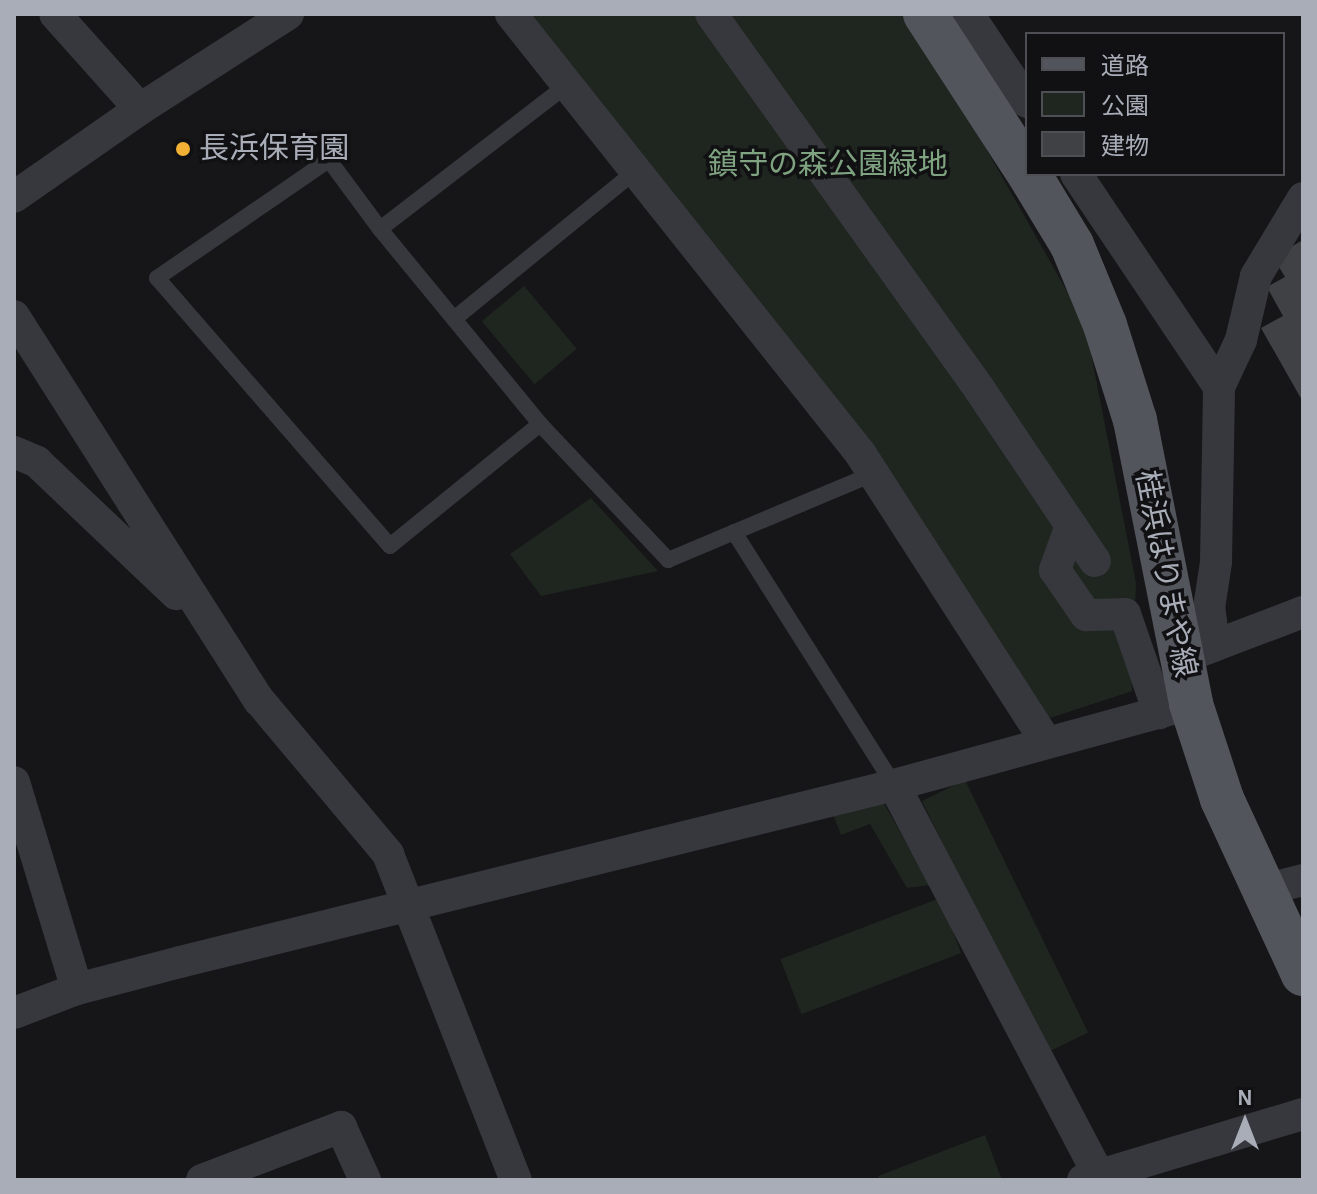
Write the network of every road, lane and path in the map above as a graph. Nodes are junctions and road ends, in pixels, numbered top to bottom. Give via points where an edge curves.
1 (55, 14) edge
2 (288, 14) edge
3 (511, 14) edge
4 (711, 14) edge
5 (925, 14) edge
6 (968, 14) edge
7 (568, 84) junction
8 (1025, 99) edge
9 (140, 109) junction
10 (1025, 167) edge
11 (637, 170) junction
12 (1030, 176) edge
13 (1077, 176) edge
14 (14, 197) edge
15 (1303, 198) edge
16 (380, 229) junction
17 (454, 319) junction
18 (15, 320) edge
19 (1219, 387) junction
20 (540, 424) junction
21 (14, 452) edge
22 (875, 473) junction
23 (1071, 525) junction
24 (734, 532) junction
25 (1095, 561) dead end
26 (1303, 612) edge
27 (209, 626) junction
28 (1197, 652) junction
29 (1175, 708) junction
30 (1046, 742) junction
31 (894, 785) junction
32 (15, 787) edge
33 (1284, 885) edge
34 (409, 906) junction
35 (1303, 974) edge
36 (77, 989) junction
37 (14, 1013) edge
38 (1303, 1114) edge
39 (1090, 1177) edge
40 (202, 1180) edge
41 (365, 1180) edge
42 (516, 1180) edge

1 - 9 street
2 - 9 street
3 - 7 street
4 - 23 street
5 - 10 main road, 桂浜はりまや線
6 - 8 street
7 - 11 street
7 - 16 lane
9 - 14 street
11 - 17 lane
11 - 22 street
12 - 28 main road, 桂浜はりまや線 via 1072,245 1122,379
13 - 19 street
15 - 19 street via 1256,276 1241,340
16 - 17 lane
16 - 20 lane via 329,160 157,278 390,546
17 - 20 lane
18 - 27 street
19 - 28 street via 1216,562
20 - 24 lane via 668,560
21 - 27 street via 37,462
22 - 24 lane
22 - 30 street
23 - 25 street
23 - 29 street via 1055,570 1086,615 1125,614
24 - 31 lane
26 - 28 street
27 - 34 street via 259,700 388,854
28 - 29 main road, 桂浜はりまや線
29 - 30 street
29 - 33 main road, 桂浜はりまや線 via 1222,799
30 - 31 street
31 - 34 street
31 - 39 street
32 - 36 street
33 - 35 main road, 桂浜はりまや線
34 - 36 street
34 - 42 street
36 - 37 street
38 - 39 street
40 - 41 street via 341,1127

